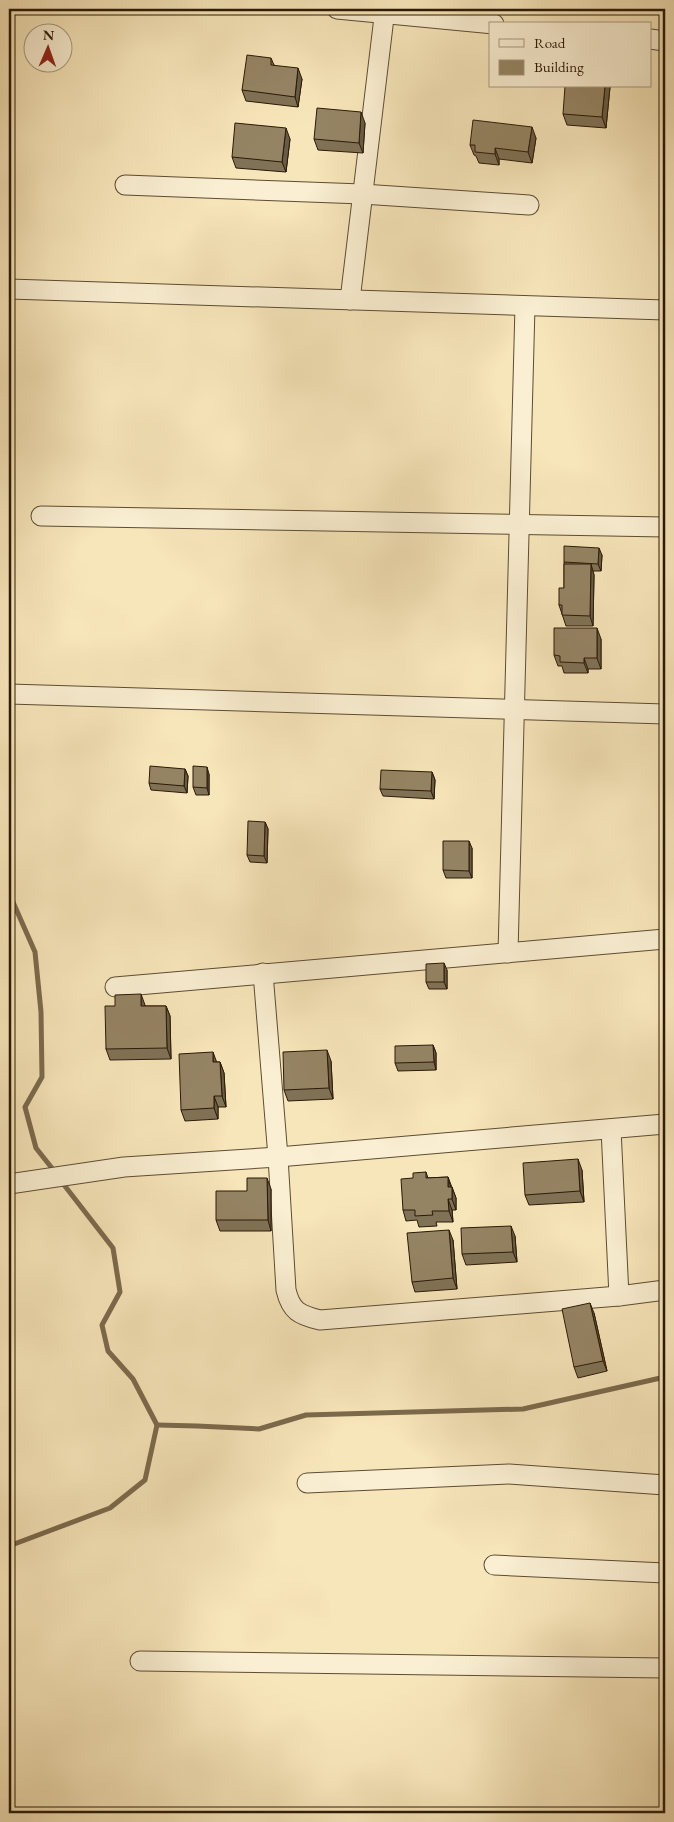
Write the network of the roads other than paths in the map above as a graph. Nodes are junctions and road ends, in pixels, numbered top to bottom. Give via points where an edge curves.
1 (337, 9) edge
2 (384, 11) edge
3 (489, 23) edge
4 (652, 39) edge
5 (665, 41) edge
6 (124, 185) dead end
7 (362, 194) junction
8 (529, 205) dead end
9 (9, 289) edge
10 (350, 300) junction
11 (524, 306) junction
12 (665, 310) edge
13 (42, 516) dead end
14 (519, 525) junction
15 (665, 528) edge
16 (9, 694) edge
17 (514, 710) junction
18 (665, 714) edge
19 (665, 939) edge
20 (508, 952) junction
21 (263, 973) junction
22 (115, 987) dead end
23 (665, 1124) edge
24 (611, 1129) junction
25 (278, 1157) junction
26 (10, 1184) edge
27 (665, 1290) edge
28 (619, 1296) junction
29 (307, 1483) dead end
30 (665, 1485) edge
31 (494, 1565) dead end
32 (665, 1572) edge
33 (140, 1661) dead end
34 (665, 1668) edge

1 - 2 street
2 - 3 street
2 - 7 street
4 - 5 street
6 - 7 street
7 - 8 street
7 - 10 street
9 - 10 street
10 - 11 street
11 - 12 street
11 - 14 street
13 - 14 street
14 - 15 street
14 - 17 street
16 - 17 street
17 - 18 street
17 - 20 street
19 - 20 street
20 - 21 street
21 - 22 street
21 - 25 street
23 - 24 street
24 - 25 street
24 - 28 street
25 - 26 street via 124,1167
25 - 28 street via 286,1290 296,1312 306,1317 320,1320
27 - 28 street
29 - 30 street via 509,1474
31 - 32 street
33 - 34 street

